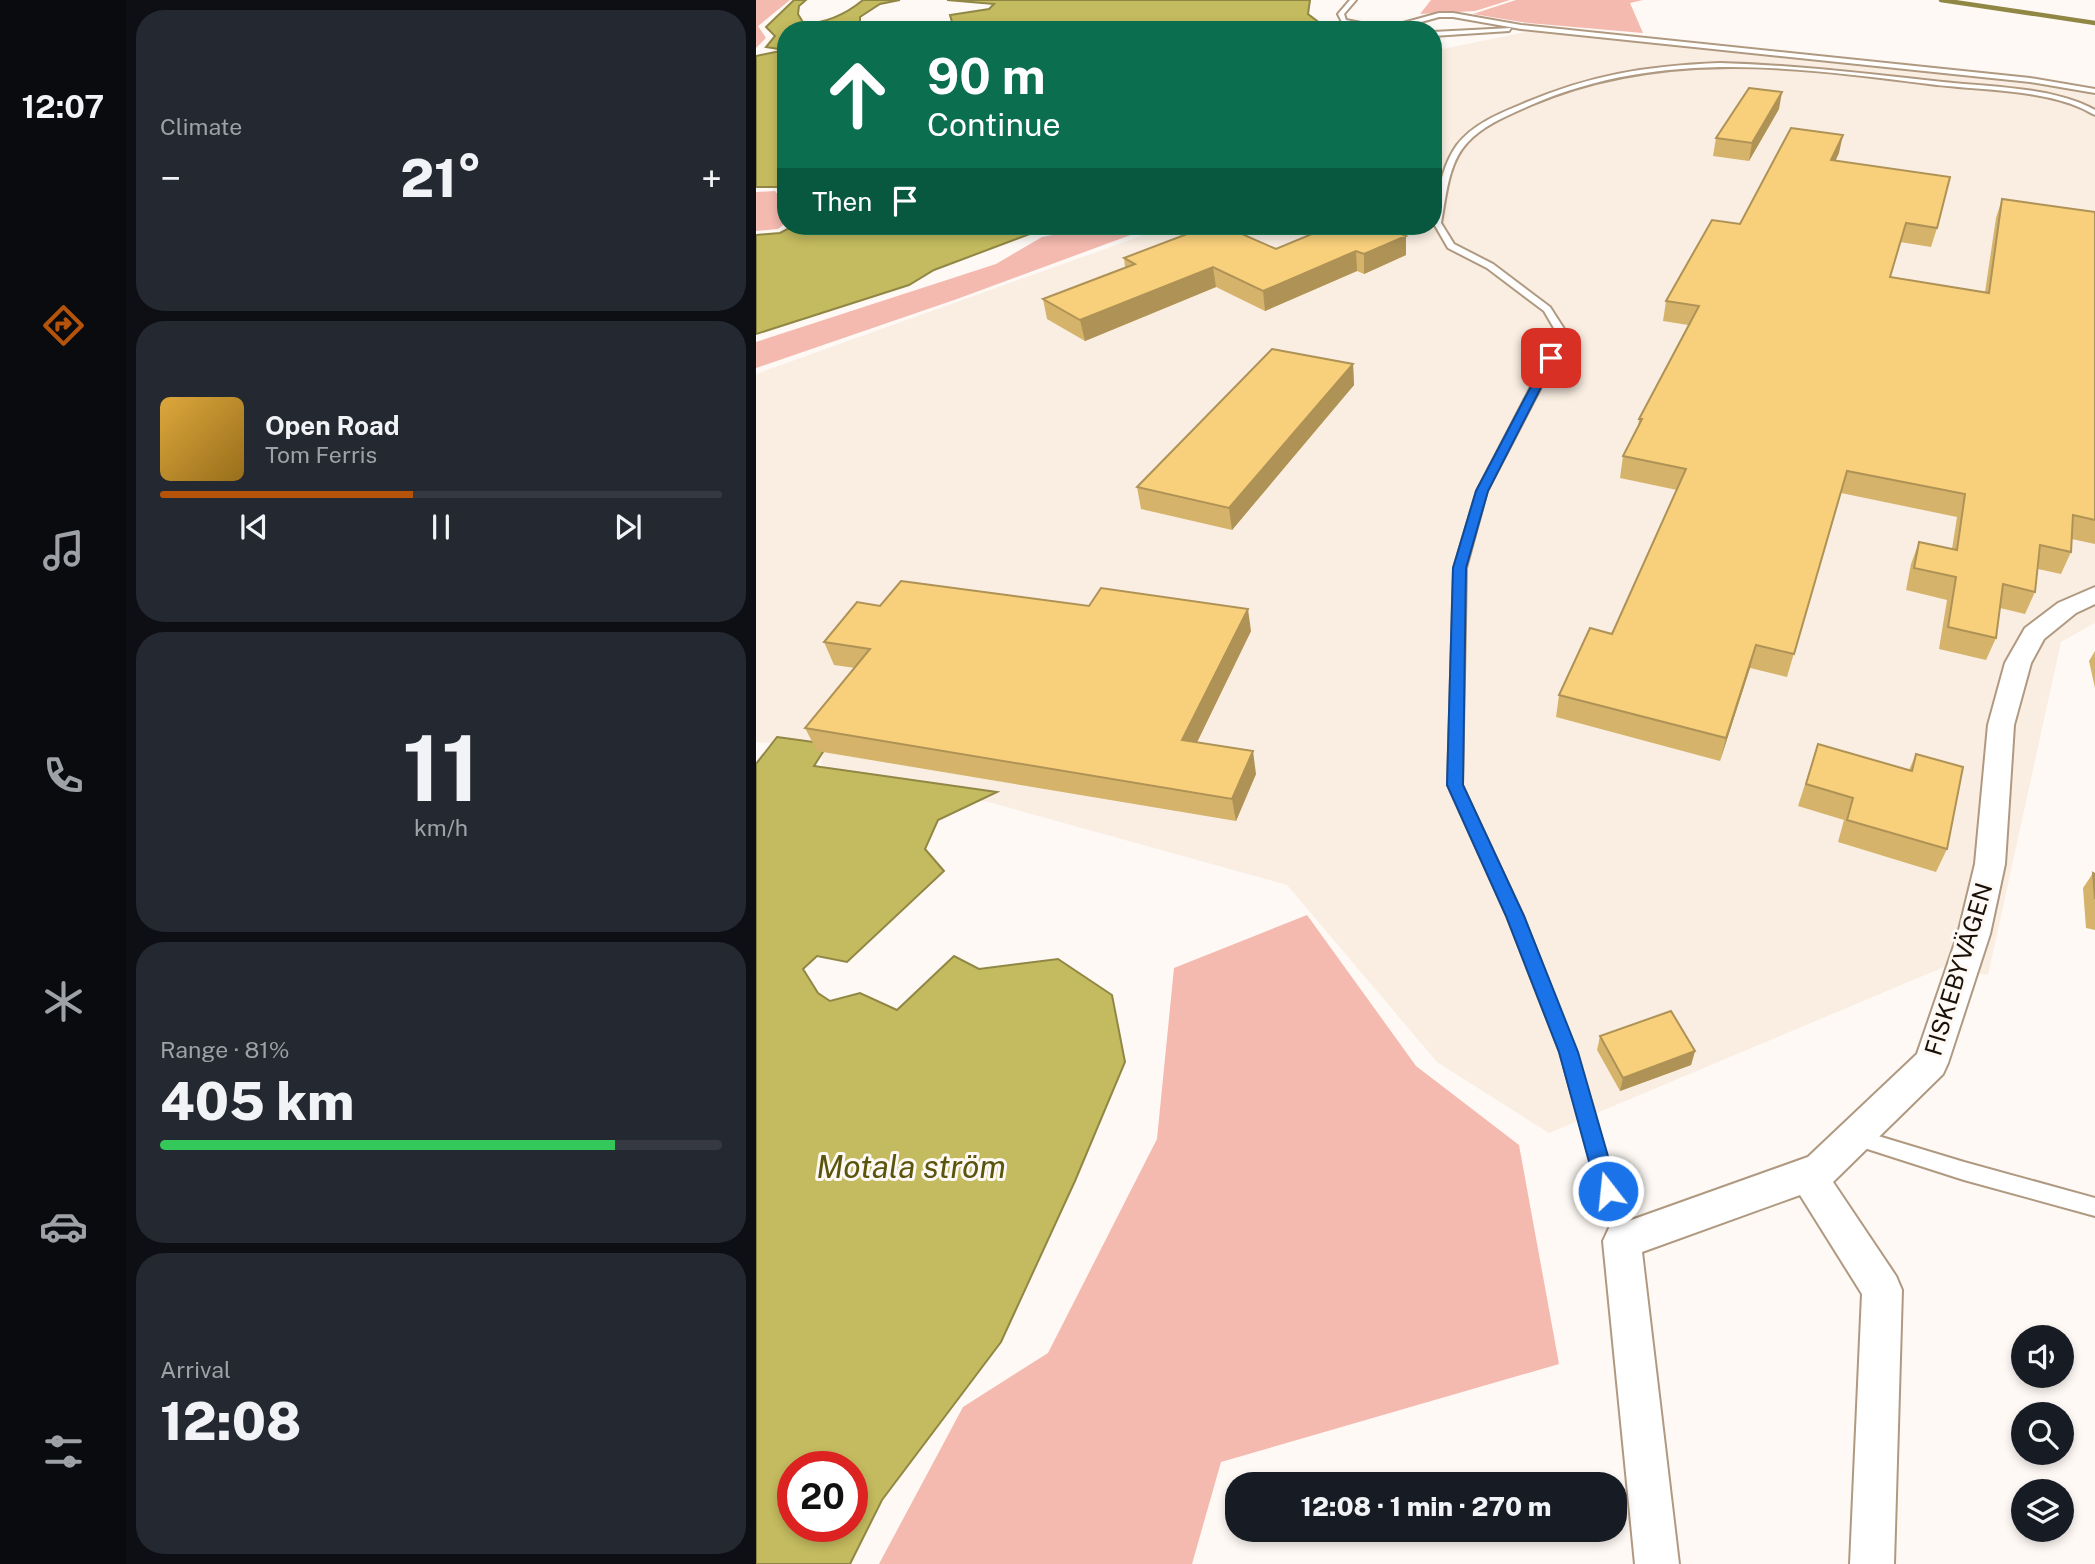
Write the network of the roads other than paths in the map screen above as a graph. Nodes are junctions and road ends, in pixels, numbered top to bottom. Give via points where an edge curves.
1 (1353, 0) edge
2 (1344, 21) edge
3 (1414, 21) edge
4 (1521, 27) junction
5 (1442, 34) edge
6 (2095, 91) edge
7 (2095, 113) edge
8 (1442, 205) edge
9 (1442, 231) edge
10 (2095, 594) edge
11 (1853, 1136) junction
12 (1808, 1175) junction
13 (2095, 1207) edge
14 (1622, 1241) junction
15 (1657, 1564) edge
16 (1871, 1564) edge

1 - 2 lane via 1341,14
3 - 4 lane via 1453,15
4 - 5 lane
4 - 6 lane via 2016,78
7 - 8 lane via 2071,102 2015,92 1745,64 1684,64 1616,73 1569,85 1485,124 1457,150
9 - 14 lane via 1451,246 1490,266 1547,309 1563,335 1482,491 1460,568 1455,785 1515,916 1569,1052
10 - 11 street, FISKEBYVÄGEN via 2067,608 2034,634 2018,663 2001,725 1990,864 1974,934 1931,1063
11 - 12 street, FISKEBYVÄGEN
11 - 13 lane
12 - 14 street, FISKEBYVÄGEN
12 - 16 street via 1881,1290
14 - 15 street

